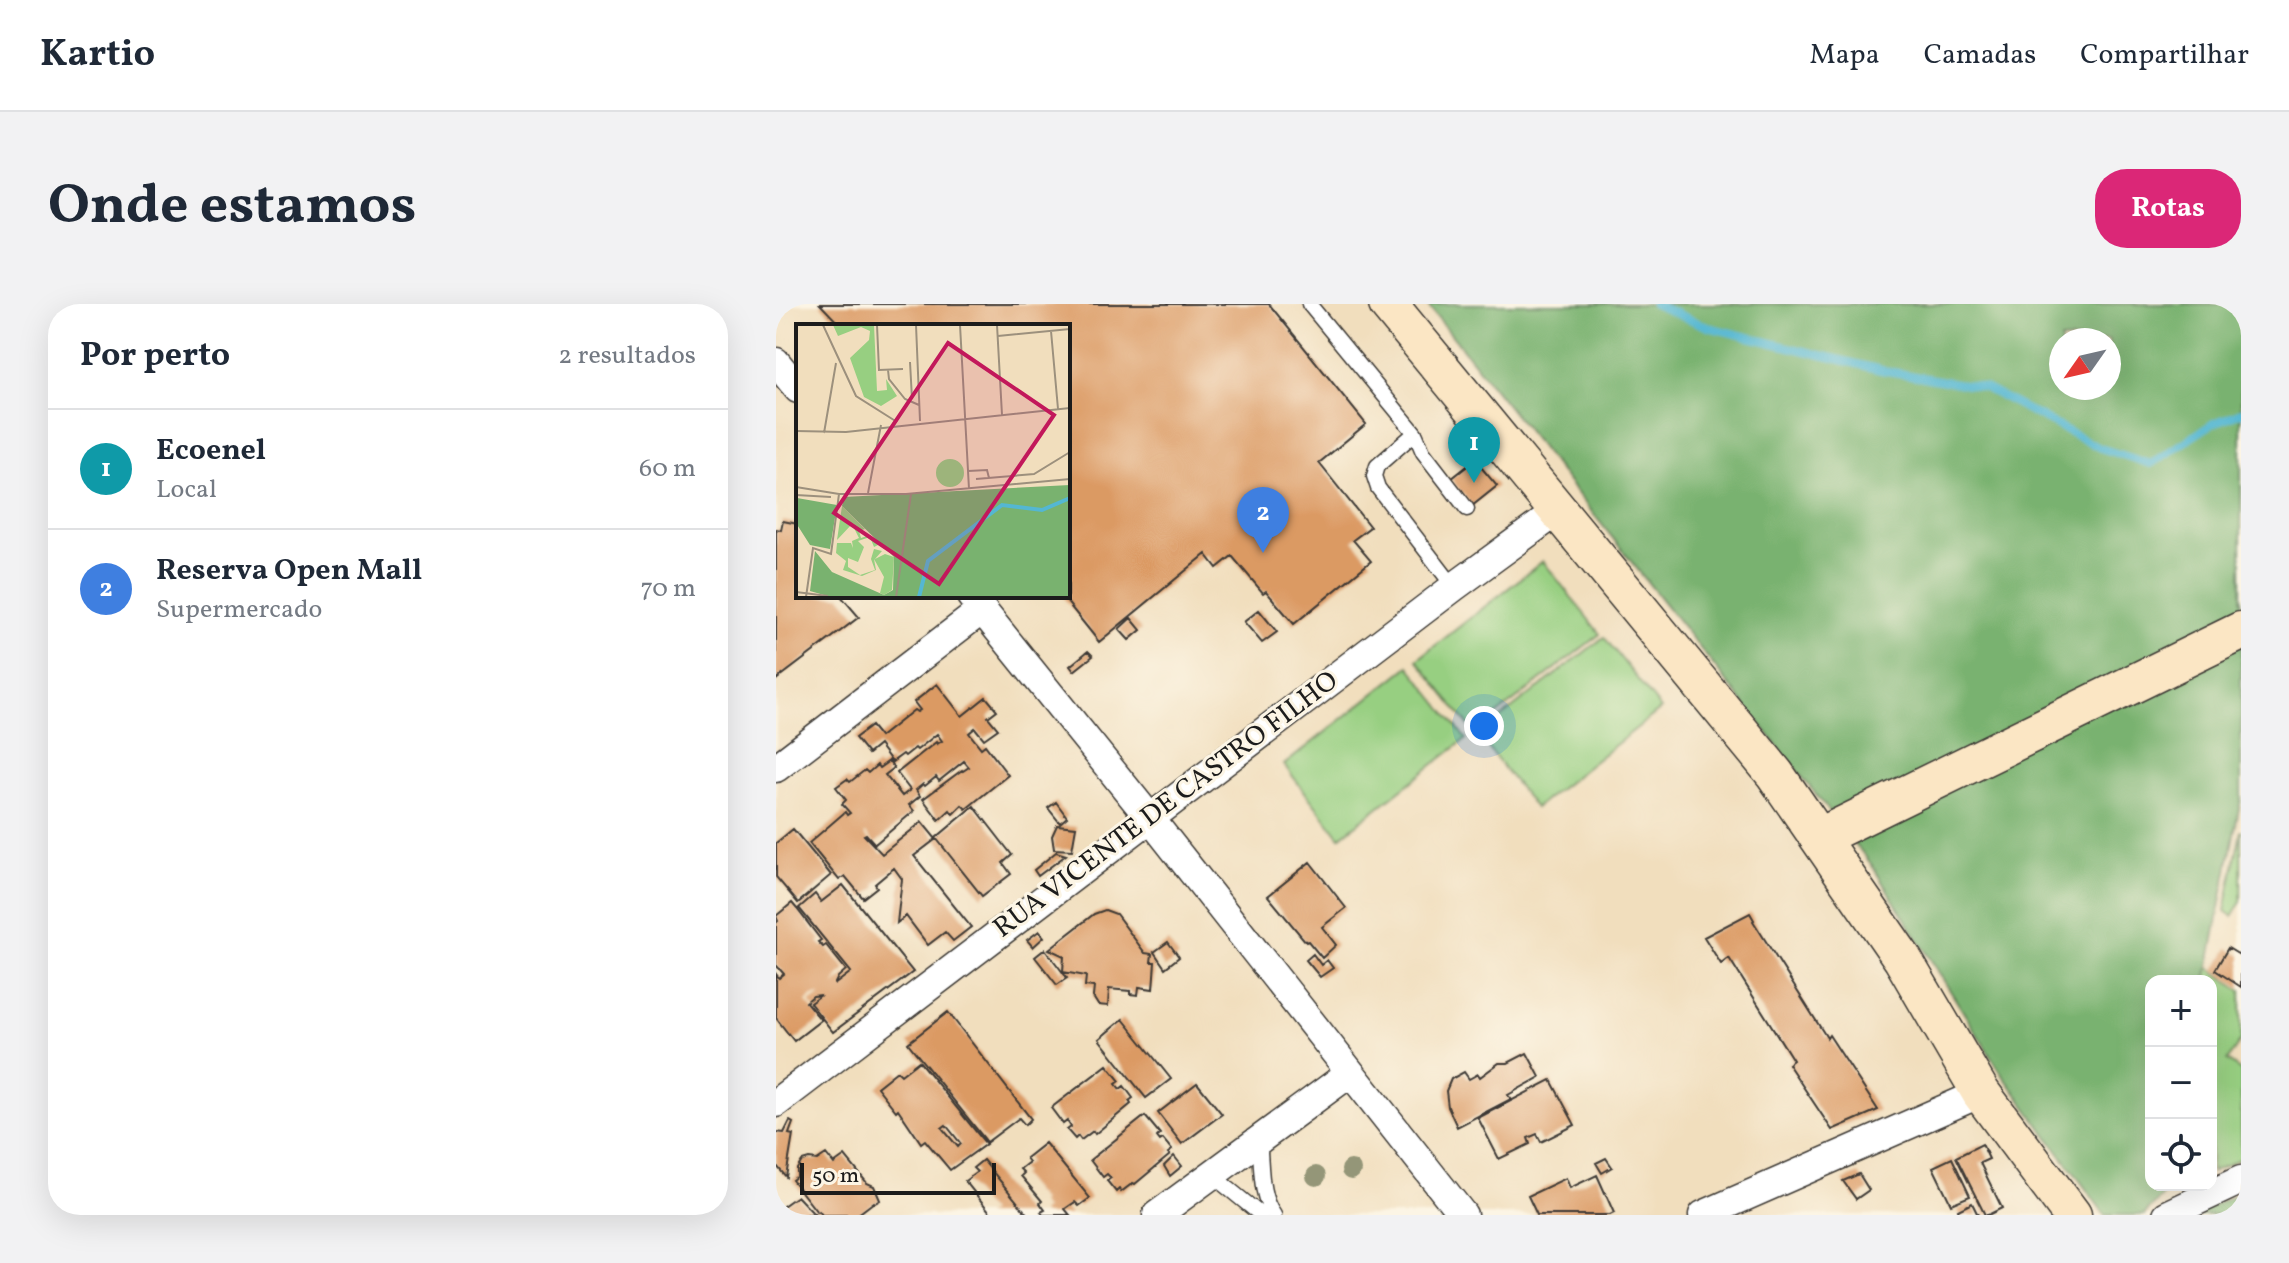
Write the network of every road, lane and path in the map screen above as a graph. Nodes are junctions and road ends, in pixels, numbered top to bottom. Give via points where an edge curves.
1 (1309, 304) edge
2 (1388, 304) edge
3 (776, 362) edge
4 (796, 387) edge
5 (1415, 433) junction
6 (1467, 509) dead end
7 (1558, 511) junction
8 (1454, 587) junction
9 (976, 603) edge
10 (2241, 631) edge
11 (776, 768) edge
12 (1149, 817) junction
13 (1820, 837) junction
14 (1350, 1073) junction
15 (1981, 1093) junction
16 (776, 1103) edge
17 (1259, 1140) junction
18 (1212, 1175) junction
19 (2241, 1180) edge
20 (1453, 1208) edge
21 (1255, 1213) edge
22 (1157, 1215) edge
23 (1274, 1215) edge
24 (1703, 1215) edge
25 (2072, 1215) edge
26 (2167, 1215) edge

1 - 5 lane
2 - 7 main road
3 - 4 street
5 - 6 lane via 1423,452
5 - 8 lane via 1377,466 1374,476
7 - 8 street, RUA VICENTE DE CASTRO FILHO
7 - 13 main road via 1775,774
8 - 12 street, RUA VICENTE DE CASTRO FILHO
9 - 11 street
9 - 12 street
10 - 13 main road
12 - 14 street
12 - 16 street, RUA VICENTE DE CASTRO FILHO
13 - 15 main road via 1902,958
14 - 17 street
14 - 20 street
15 - 24 street
15 - 25 main road
17 - 18 street
17 - 23 lane via 1264,1191
18 - 21 lane
18 - 22 street
19 - 26 street

